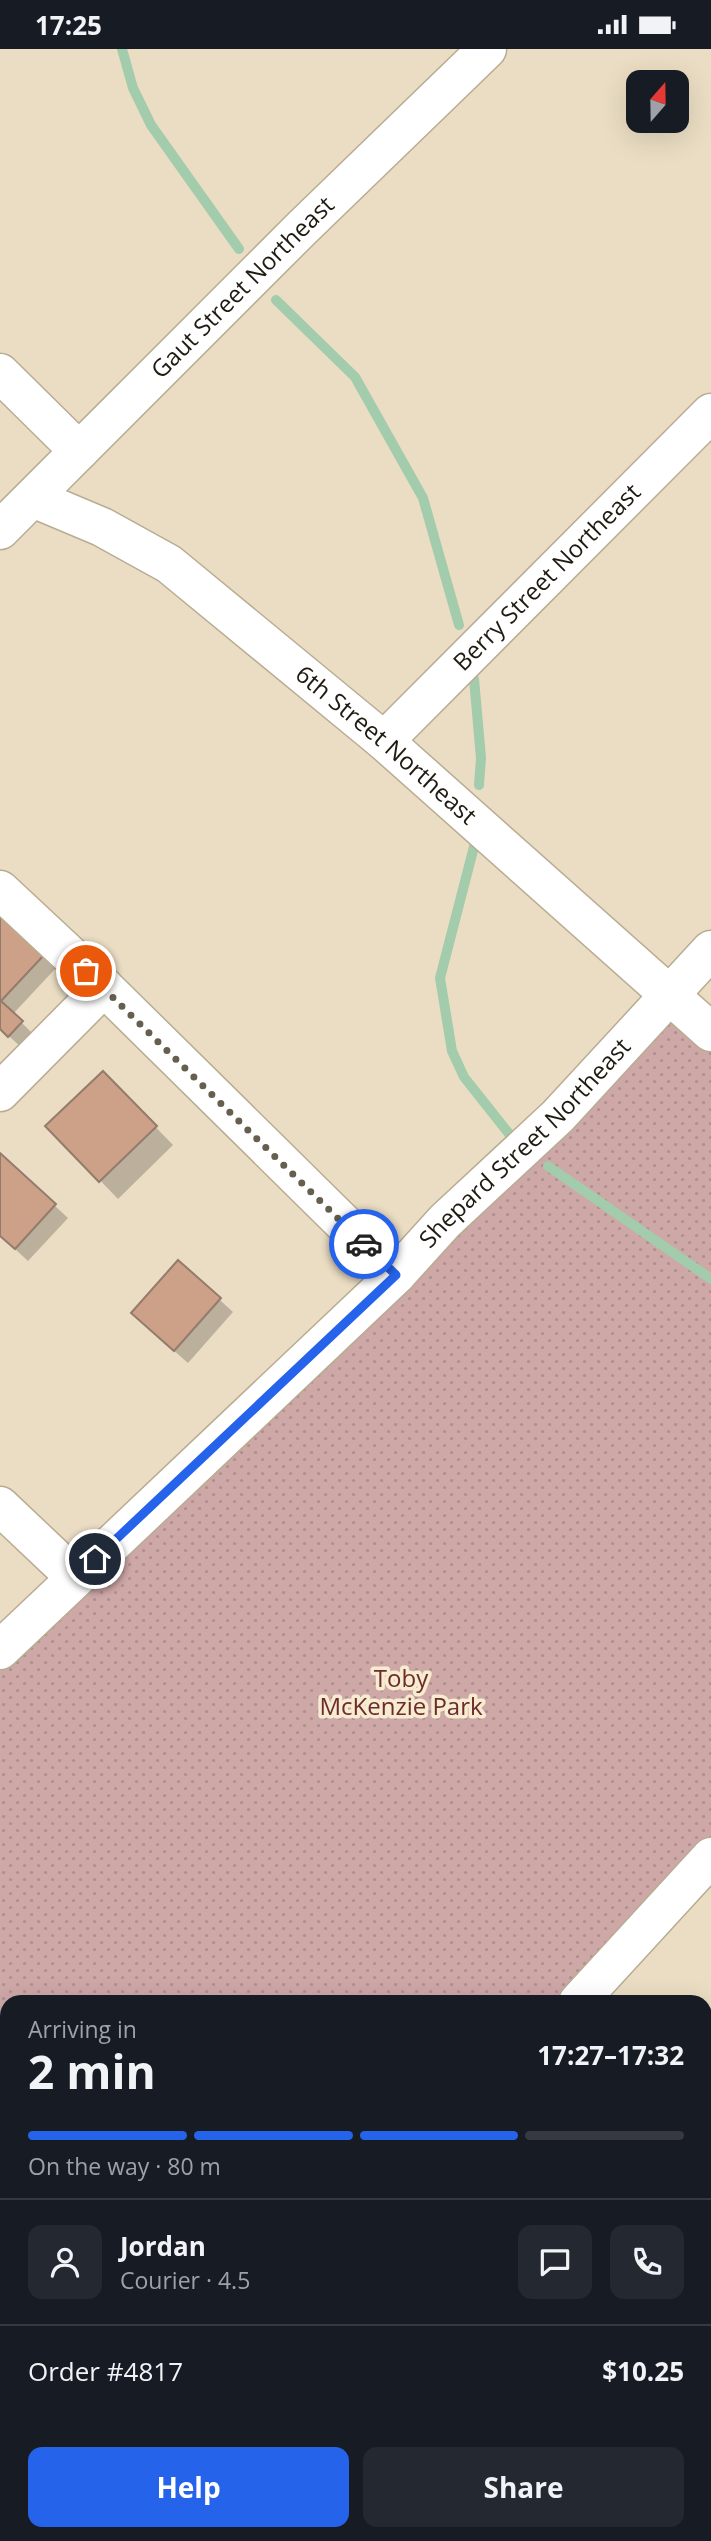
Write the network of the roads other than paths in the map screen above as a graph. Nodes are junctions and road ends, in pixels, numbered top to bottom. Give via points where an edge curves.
1 (487, 49) edge
2 (0, 373) edge
3 (711, 413) edge
4 (79, 451) junction
5 (33, 498) junction
6 (0, 530) edge
7 (384, 741) junction
8 (0, 890) edge
9 (711, 950) edge
10 (104, 987) junction
11 (668, 995) junction
12 (711, 1032) edge
13 (0, 1092) edge
14 (396, 1275) junction
15 (0, 1506) edge
16 (75, 1577) junction
17 (0, 1650) edge
18 (711, 1857) edge
19 (584, 1995) edge

1 - 4 street, Gaut Street Northeast
2 - 4 street
3 - 7 street, Berry Street Northeast
4 - 5 street, Gaut Street Northeast
5 - 6 street, Gaut Street Northeast
5 - 7 street, 6th Street Northeast via 102,527 169,564
7 - 11 street, 6th Street Northeast
8 - 10 street
9 - 11 street, Shepard Street Northeast
10 - 13 street
10 - 14 street
11 - 12 street, 6th Street Northeast
11 - 14 street, Shepard Street Northeast via 558,1116 445,1221
14 - 16 street, Shepard Street Northeast
15 - 16 street
16 - 17 street, Shepard Street Northeast
18 - 19 street

